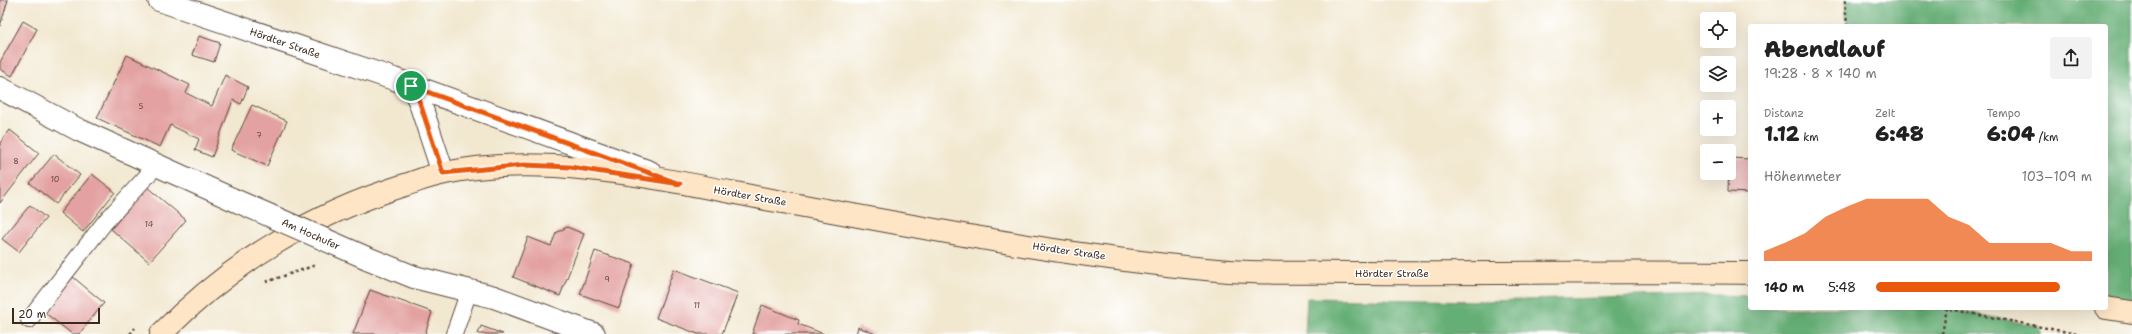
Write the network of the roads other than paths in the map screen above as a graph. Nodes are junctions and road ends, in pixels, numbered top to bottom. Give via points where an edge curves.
1 (159, 0) edge
2 (411, 86) junction
3 (0, 88) edge
4 (156, 166) junction
5 (443, 173) junction
6 (680, 184) junction
7 (1748, 273) edge
8 (469, 291) junction
9 (2108, 308) edge
10 (2132, 312) edge
11 (29, 320) dead end
12 (161, 334) edge
13 (454, 334) edge
14 (594, 334) edge

1 - 2 street, Hördter Straße
2 - 5 street via 419,100
2 - 6 street, Hördter Straße
3 - 4 street, Am Hochufer via 79,130
4 - 8 street, Am Hochufer, bridge via 358,255 414,277
4 - 11 lane via 105,222
5 - 6 main road via 524,165 570,167
5 - 12 main road via 372,195 265,248 185,309
6 - 7 main road, Hördter Straße via 1075,253 1232,271
8 - 13 lane
8 - 14 street, Am Hochufer via 494,297
9 - 10 main road

